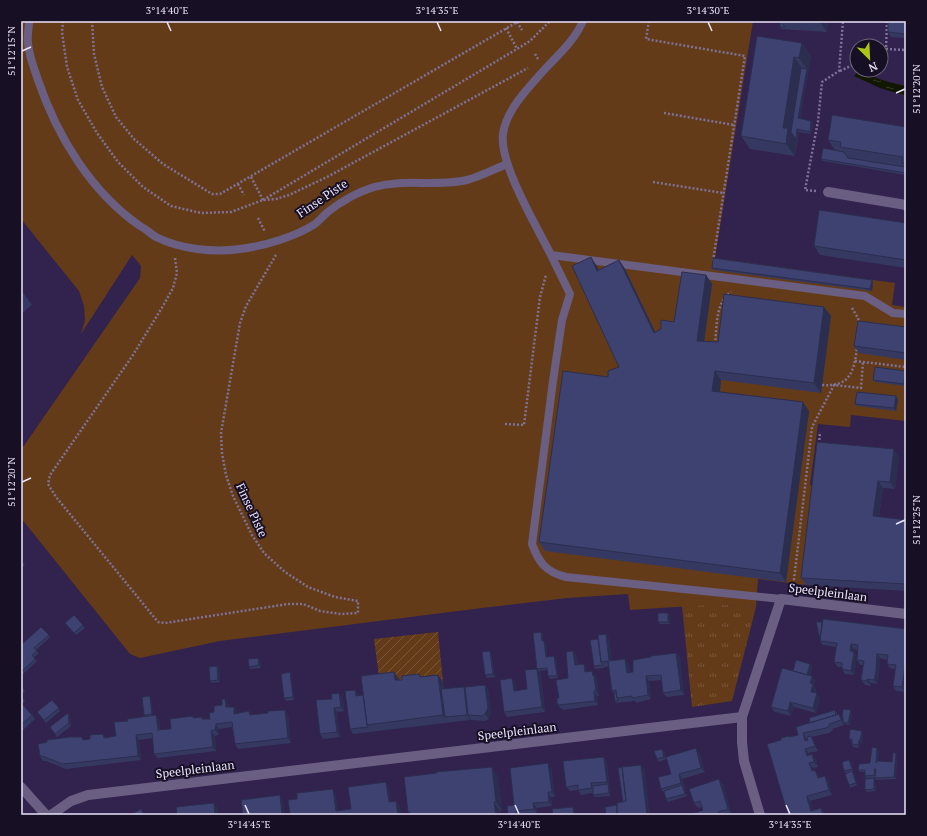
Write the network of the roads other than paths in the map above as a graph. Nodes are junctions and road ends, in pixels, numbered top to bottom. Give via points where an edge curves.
1 (29, 21) edge
2 (583, 21) edge
3 (507, 164) junction
4 (828, 192) road end
5 (906, 205) edge
6 (551, 255) junction
7 (906, 314) edge
8 (780, 599) junction
9 (906, 614) edge
10 (742, 717) junction
11 (21, 787) edge
12 (46, 815) edge
13 (51, 815) edge
14 (760, 815) edge

1 - 3 lane via 28,43 32,62 50,113 83,168 105,196 126,216 156,237 179,245 206,250 240,249 283,239 316,223 329,211 365,190 387,184 465,181
2 - 3 lane via 565,49 517,101 502,135
3 - 6 lane
4 - 5 street
6 - 7 lane via 865,296 893,313
6 - 8 lane via 570,294 562,320 549,412 532,544 536,556 554,574 566,577
8 - 9 street, Speelpleinlaan
8 - 10 street, Speelpleinlaan
10 - 13 street, Speelpleinlaan via 88,795 71,801
10 - 14 street via 744,761
11 - 12 street

